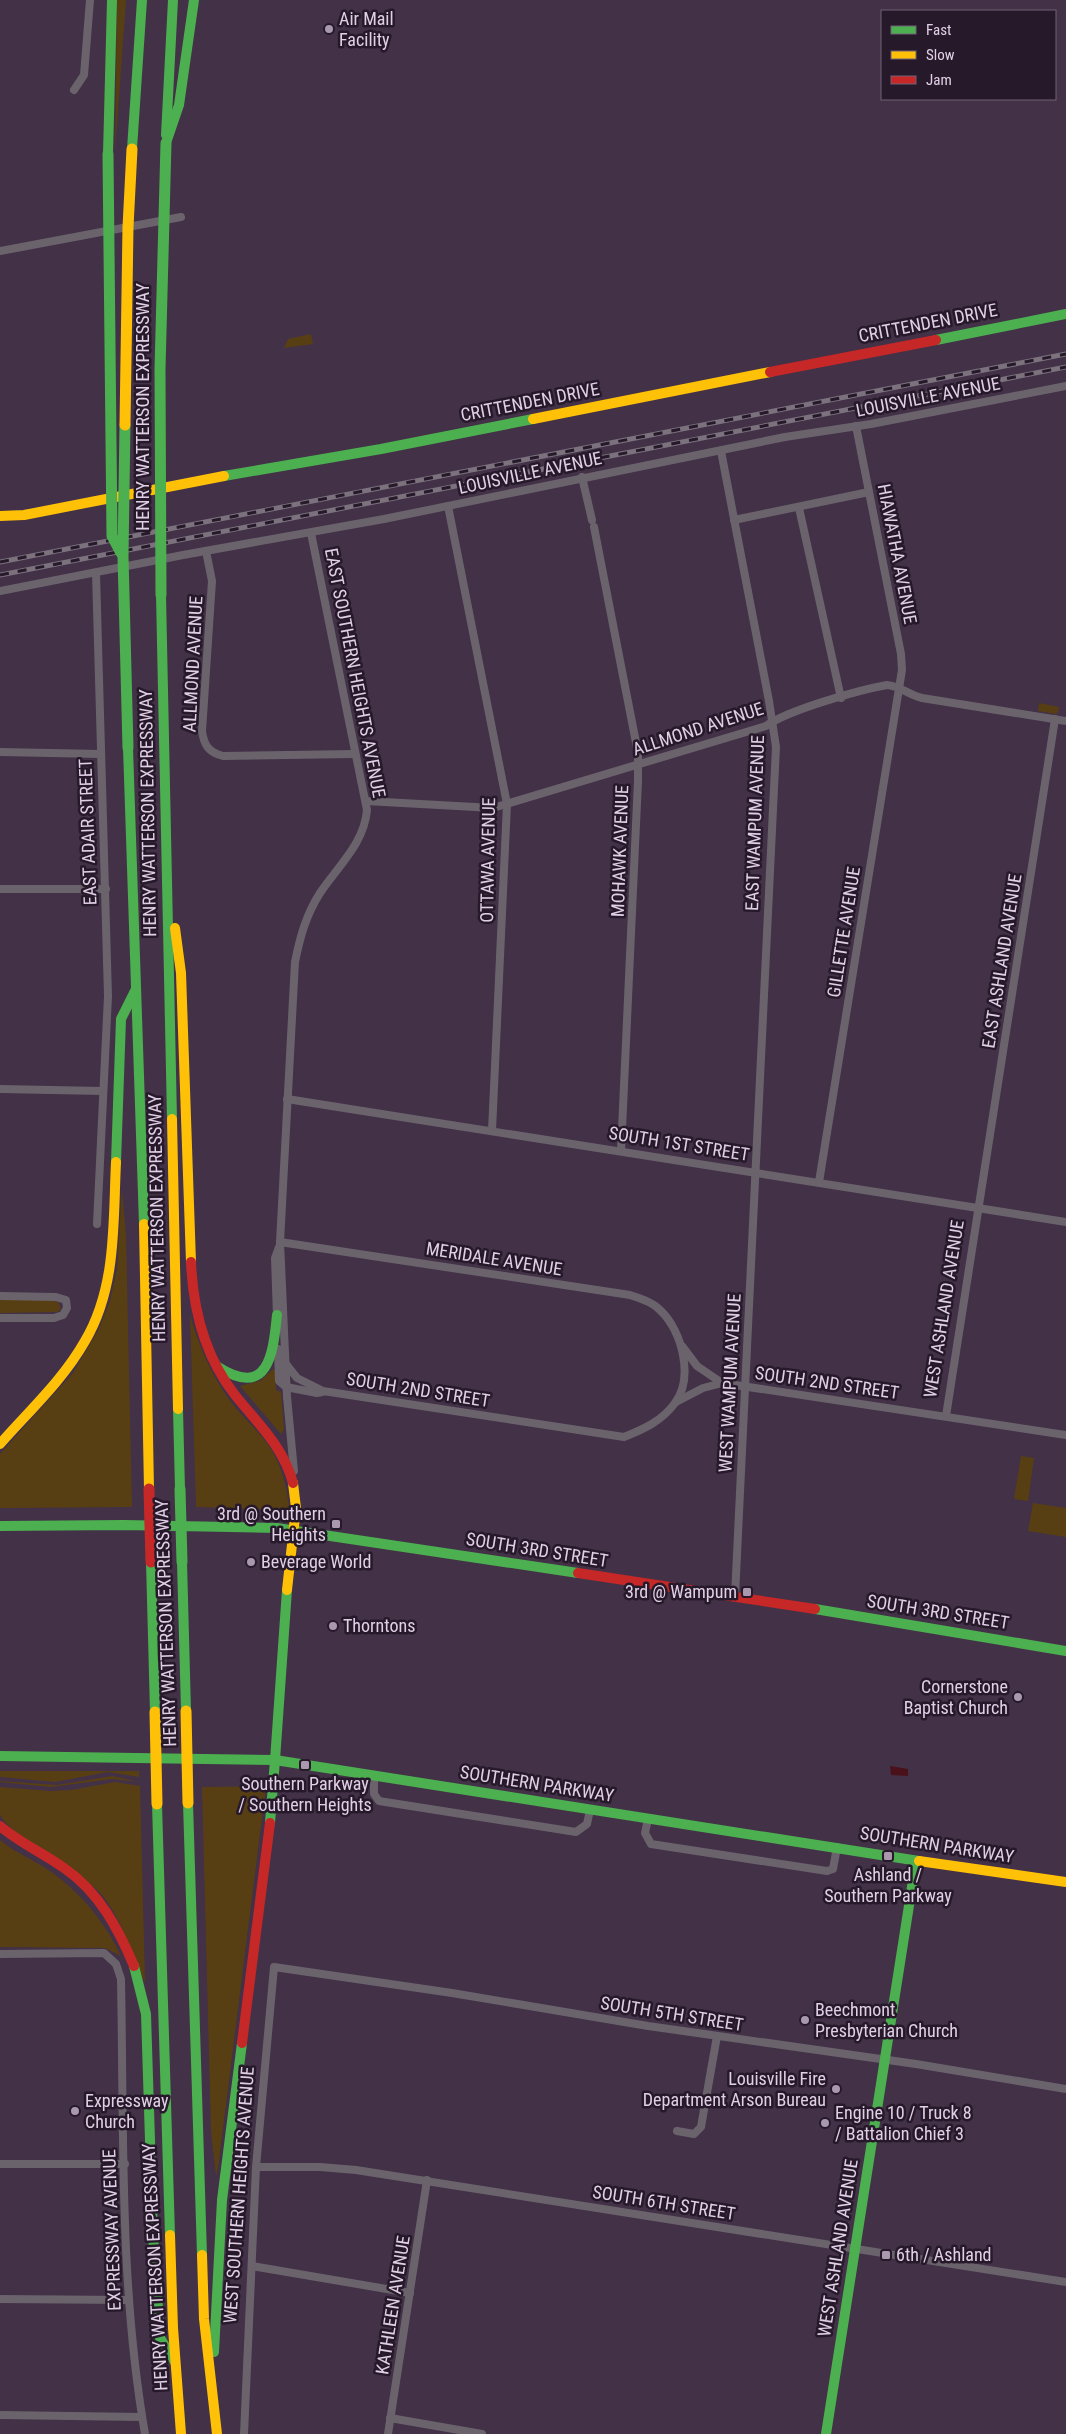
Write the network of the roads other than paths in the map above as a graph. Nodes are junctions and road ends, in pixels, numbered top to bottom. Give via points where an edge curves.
1 (90, 0) edge
2 (112, 0) edge
3 (142, 0) edge
4 (173, 0) edge
5 (194, 0) edge
6 (74, 90) dead end
7 (166, 143) junction
8 (181, 217) dead end
9 (0, 251) edge
10 (1066, 314) edge
11 (1066, 386) edge
12 (856, 426) junction
13 (721, 451) junction
14 (582, 477) junction
15 (869, 492) junction
16 (448, 506) junction
17 (799, 508) junction
18 (0, 516) edge
19 (734, 520) junction
20 (311, 534) junction
21 (206, 551) junction
22 (123, 556) junction
23 (96, 573) junction
24 (0, 591) edge
25 (899, 687) junction
26 (841, 698) junction
27 (1055, 719) junction
28 (772, 721) junction
29 (1066, 721) edge
30 (0, 752) edge
31 (101, 754) junction
32 (355, 754) junction
33 (638, 765) junction
34 (366, 801) junction
35 (506, 804) junction
36 (168, 880) junction
37 (0, 889) edge
38 (106, 889) junction
39 (137, 986) junction
40 (0, 1089) edge
41 (103, 1091) junction
42 (287, 1099) junction
43 (492, 1131) junction
44 (621, 1151) junction
45 (755, 1172) junction
46 (819, 1182) junction
47 (977, 1208) junction
48 (1066, 1222) edge
49 (98, 1224) dead end
50 (280, 1242) junction
51 (0, 1296) edge
52 (277, 1315) junction
53 (0, 1318) edge
54 (680, 1344) junction
55 (285, 1363) junction
56 (217, 1366) junction
57 (684, 1375) joint
58 (722, 1384) junction
59 (744, 1386) junction
60 (286, 1388) junction
61 (323, 1391) junction
62 (676, 1402) junction
63 (946, 1416) junction
64 (1066, 1435) edge
65 (0, 1444) edge
66 (293, 1484) junction
67 (0, 1526) edge
68 (294, 1530) junction
69 (735, 1596) junction
70 (1066, 1651) edge
71 (0, 1756) edge
72 (275, 1760) junction
73 (374, 1776) junction
74 (590, 1810) junction
75 (648, 1819) junction
76 (0, 1826) edge
77 (837, 1847) junction
78 (916, 1861) junction
79 (1066, 1882) edge
80 (0, 1954) edge
81 (274, 1967) joint
82 (717, 2036) junction
83 (886, 2060) junction
84 (1066, 2089) edge
85 (678, 2131) dead end
86 (0, 2164) edge
87 (125, 2164) junction
88 (256, 2167) junction
89 (427, 2180) junction
90 (856, 2250) junction
91 (252, 2266) junction
92 (1066, 2282) edge
93 (410, 2293) junction
94 (0, 2299) edge
95 (128, 2300) junction
96 (176, 2363) junction
97 (211, 2380) junction
98 (0, 2416) edge
99 (142, 2417) junction
100 (390, 2418) junction
101 (145, 2434) edge
102 (181, 2434) edge
103 (217, 2434) edge
104 (244, 2434) edge
105 (388, 2434) edge
106 (482, 2434) edge
107 (826, 2434) edge

1 - 6 street via 84,75
2 - 22 main road, bridge via 108,154 112,536
3 - 22 main road, HENRY WATTERSON EXPRESSWAY, bridge via 128,227
4 - 7 main road, HENRY WATTERSON EXPRESSWAY
5 - 7 main road via 180,105
7 - 36 main road, HENRY WATTERSON EXPRESSWAY, bridge via 158,432
8 - 9 street
10 - 18 main road, CRITTENDEN DRIVE via 390,447 24,515
11 - 12 street, LOUISVILLE AVENUE
12 - 13 street, LOUISVILLE AVENUE
12 - 15 street, HIAWATHA AVENUE
13 - 14 street, LOUISVILLE AVENUE
13 - 19 street, EAST WAMPUM AVENUE
14 - 16 street, LOUISVILLE AVENUE
14 - 33 street, MOHAWK AVENUE
15 - 17 street
15 - 25 street, HIAWATHA AVENUE via 901,654
16 - 20 street, LOUISVILLE AVENUE
16 - 35 street, OTTAWA AVENUE
17 - 19 street
17 - 26 street
19 - 28 street, EAST WAMPUM AVENUE
20 - 21 street, LOUISVILLE AVENUE
20 - 32 street, EAST SOUTHERN HEIGHTS AVENUE
21 - 23 street, LOUISVILLE AVENUE
21 - 32 street, ALLMOND AVENUE via 212,581 202,731 207,748 223,756
22 - 39 main road, HENRY WATTERSON EXPRESSWAY, bridge
23 - 24 street, LOUISVILLE AVENUE
23 - 31 street, EAST ADAIR STREET
25 - 26 street, ALLMOND AVENUE via 882,686
25 - 27 street, ALLMOND AVENUE via 922,698
25 - 46 street, GILLETTE AVENUE
26 - 28 street, ALLMOND AVENUE
27 - 29 street, ALLMOND AVENUE
27 - 47 street, EAST ASHLAND AVENUE
28 - 33 street, ALLMOND AVENUE via 766,726
28 - 45 street, EAST WAMPUM AVENUE via 776,747
30 - 31 street
31 - 38 street, EAST ADAIR STREET
32 - 34 street, EAST SOUTHERN HEIGHTS AVENUE
33 - 35 street, ALLMOND AVENUE
33 - 44 street, MOHAWK AVENUE
34 - 35 street, ALLMOND AVENUE via 492,808
34 - 42 street, EAST SOUTHERN HEIGHTS AVENUE via 364,831 320,893 300,935 293,980
35 - 43 street, OTTAWA AVENUE
36 - 56 main road via 181,973 192,1282 198,1318
36 - 97 main road, HENRY WATTERSON EXPRESSWAY, bridge via 199,2196 204,2319
37 - 38 street
38 - 41 street, EAST ADAIR STREET via 108,996
39 - 65 main road via 121,1019 113,1235 103,1301 90,1334 72,1363
39 - 96 main road, HENRY WATTERSON EXPRESSWAY, bridge via 167,2166
40 - 41 street
41 - 49 street, EAST ADAIR STREET
42 - 43 street, SOUTH 1ST STREET
42 - 50 street
43 - 44 street, SOUTH 1ST STREET
44 - 45 street, SOUTH 1ST STREET
45 - 46 street, SOUTH 1ST STREET
45 - 59 street, WEST WAMPUM AVENUE
46 - 47 street, SOUTH 1ST STREET
47 - 48 street, SOUTH 1ST STREET
47 - 63 street, WEST ASHLAND AVENUE
50 - 52 street via 275,1258
50 - 54 street, MERIDALE AVENUE via 630,1296 647,1301 662,1312
50 - 55 street
51 - 53 street via 56,1297 66,1300 67,1308 63,1315 54,1318
52 - 56 main road via 273,1352 263,1372 238,1378
52 - 60 street via 279,1381
54 - 57 street, MERIDALE AVENUE
54 - 58 street, MERIDALE AVENUE via 697,1366
55 - 60 street
55 - 61 street, SOUTH 2ND STREET via 296,1378
56 - 66 main road via 226,1383 280,1448
57 - 62 street, SOUTH 2ND STREET
58 - 59 street, SOUTH 2ND STREET
58 - 62 street, SOUTH 2ND STREET via 703,1388
59 - 63 street, SOUTH 2ND STREET
59 - 69 street, WEST WAMPUM AVENUE
60 - 61 street, SOUTH 2ND STREET
60 - 66 street via 294,1463
61 - 62 street, SOUTH 2ND STREET via 624,1437 652,1425
63 - 64 street, SOUTH 2ND STREET
66 - 68 main road
67 - 68 main road, SOUTH 3RD STREET via 254,1526
68 - 69 main road, SOUTH 3RD STREET
68 - 72 main road
69 - 70 main road, SOUTH 3RD STREET
71 - 72 main road, SOUTHERN PARKWAY
72 - 73 main road, SOUTHERN PARKWAY
72 - 97 main road via 222,2200
73 - 74 main road, SOUTHERN PARKWAY
73 - 74 street via 374,1794 379,1801 508,1822 576,1832 587,1824
74 - 75 main road, SOUTHERN PARKWAY
75 - 77 main road, SOUTHERN PARKWAY
75 - 77 street via 646,1833 651,1844 826,1872 833,1869
76 - 96 main road via 15,1839 65,1868 86,1887 112,1919 134,1962 146,2014 160,2338
77 - 78 main road, SOUTHERN PARKWAY
78 - 79 main road, SOUTHERN PARKWAY
78 - 83 main road, WEST ASHLAND AVENUE
80 - 87 street, EXPRESSWAY AVENUE via 104,1953 116,1964 121,1979
81 - 82 street, SOUTH 5TH STREET
81 - 88 street, WEST SOUTHERN HEIGHTS AVENUE
82 - 83 street, SOUTH 5TH STREET
82 - 85 street via 701,2127 694,2134
83 - 84 street, SOUTH 5TH STREET
83 - 90 main road, WEST ASHLAND AVENUE
86 - 87 street
87 - 95 street, EXPRESSWAY AVENUE
88 - 89 street, SOUTH 6TH STREET via 320,2167
88 - 91 street, WEST SOUTHERN HEIGHTS AVENUE
89 - 90 street, SOUTH 6TH STREET
89 - 93 street, KATHLEEN AVENUE
90 - 92 street, SOUTH 6TH STREET
90 - 107 main road, WEST ASHLAND AVENUE
91 - 93 street
91 - 104 street, WEST SOUTHERN HEIGHTS AVENUE
93 - 100 street, KATHLEEN AVENUE
94 - 95 street
95 - 99 street, EXPRESSWAY AVENUE
96 - 102 main road, HENRY WATTERSON EXPRESSWAY
97 - 103 main road, HENRY WATTERSON EXPRESSWAY
98 - 99 street
99 - 101 street, EXPRESSWAY AVENUE
100 - 105 street, KATHLEEN AVENUE
100 - 106 street

